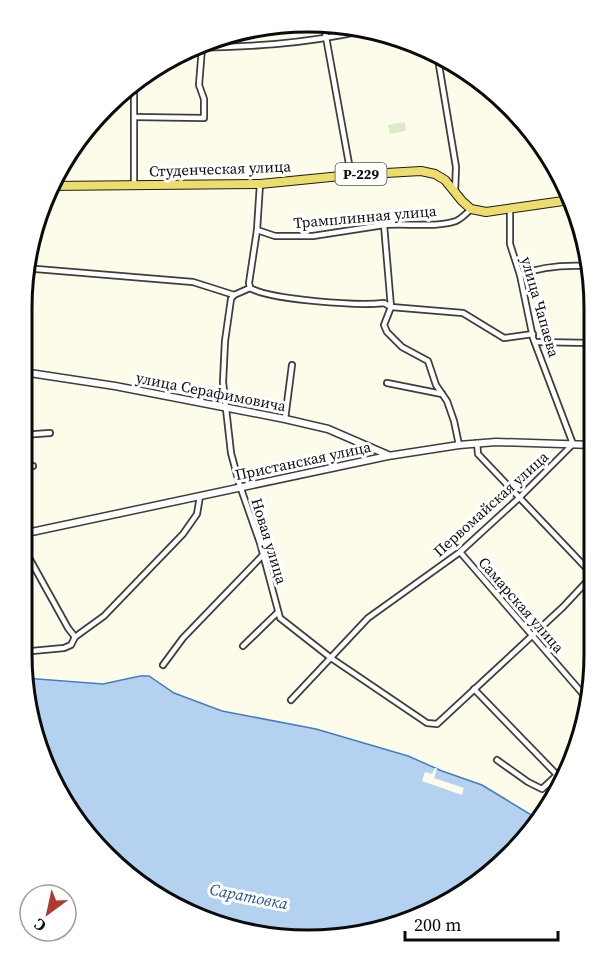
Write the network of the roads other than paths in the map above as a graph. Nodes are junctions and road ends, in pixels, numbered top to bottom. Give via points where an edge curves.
1 (325, 32) edge
2 (346, 34) edge
3 (327, 39) junction
4 (215, 48) edge
5 (202, 53) edge
6 (439, 64) edge
7 (134, 93) edge
8 (134, 117) junction
9 (351, 175) junction
10 (260, 184) junction
11 (60, 186) edge
12 (134, 186) junction
13 (455, 192) junction
14 (562, 201) edge
15 (471, 209) junction
16 (510, 209) junction
17 (384, 225) junction
18 (257, 230) junction
19 (580, 266) edge
20 (34, 269) edge
21 (520, 275) junction
22 (250, 288) junction
23 (234, 295) junction
24 (391, 307) junction
25 (532, 334) junction
26 (535, 342) junction
27 (584, 343) edge
28 (292, 365) dead end
29 (32, 373) edge
30 (387, 383) dead end
31 (442, 394) junction
32 (225, 407) junction
33 (285, 418) junction
34 (50, 433) dead end
35 (32, 434) edge
36 (477, 443) junction
37 (573, 444) junction
38 (459, 445) junction
39 (584, 445) edge
40 (388, 456) junction
41 (240, 486) junction
42 (200, 496) junction
43 (519, 497) junction
44 (32, 532) edge
45 (460, 552) junction
46 (262, 556) junction
47 (32, 563) edge
48 (584, 566) edge
49 (584, 584) edge
50 (278, 613) junction
51 (530, 635) junction
52 (75, 637) junction
53 (243, 646) dead end
54 (32, 651) edge
55 (331, 658) junction
56 (163, 664) dead end
57 (474, 688) junction
58 (581, 692) edge
59 (291, 700) dead end
60 (496, 760) dead end
61 (556, 773) edge
62 (554, 779) edge

1 - 3 street
2 - 3 street
3 - 4 street
3 - 9 street
5 - 8 street via 199,85 204,118
6 - 13 street via 456,166
7 - 8 street
8 - 12 street
9 - 10 main road, Студенческая улица / Р-229
9 - 13 main road, Студенческая улица / Р-229 via 428,172 445,180
10 - 12 main road, Студенческая улица / Р-229
10 - 18 street
11 - 12 main road, Студенческая улица / Р-229
13 - 15 main road, Р-229
14 - 16 main road
15 - 16 main road
15 - 17 street, Трамплинная улица via 457,221
16 - 21 street, улица Чапаева via 510,244
17 - 18 street, Трамплинная улица via 313,236 275,236
17 - 24 street
18 - 22 street
19 - 21 street via 536,269
20 - 23 street via 193,282
21 - 25 street, улица Чапаева
22 - 23 street
22 - 24 street via 290,298 384,303
23 - 32 street, Новая улица via 225,341
24 - 25 street via 464,314 504,338
24 - 31 street via 384,325 387,332 402,347 428,361
25 - 26 street, улица Чапаева
26 - 27 street
26 - 37 street, улица Чапаева
28 - 33 street
29 - 32 street, улица Серафимовича
30 - 31 street
31 - 38 street
32 - 33 street, улица Серафимовича
32 - 41 street, Новая улица
33 - 40 street, улица Серафимовича via 328,429
34 - 35 street
36 - 37 street, Пристанская улица
36 - 38 street, Пристанская улица
36 - 43 street via 477,454
37 - 39 street, Пристанская улица
37 - 43 street, Первомайская улица
38 - 40 street, Пристанская улица
40 - 41 street, Пристанская улица
41 - 42 street, Пристанская улица
41 - 46 street, Новая улица
42 - 44 street, Пристанская улица
42 - 52 street via 197,514 183,534 104,616
43 - 45 street, Первомайская улица
43 - 48 street
45 - 51 street, Самарская улица
45 - 55 street, Первомайская улица via 368,618
46 - 50 street, Новая улица
46 - 56 street
47 - 52 street
49 - 51 street
50 - 53 street
50 - 55 street, Новая улица via 285,623
51 - 57 street
51 - 58 street, Самарская улица
52 - 54 street via 64,648
55 - 57 street, Новая улица via 427,723 437,724
55 - 59 street, Первомайская улица
57 - 61 street
60 - 62 street via 542,789

